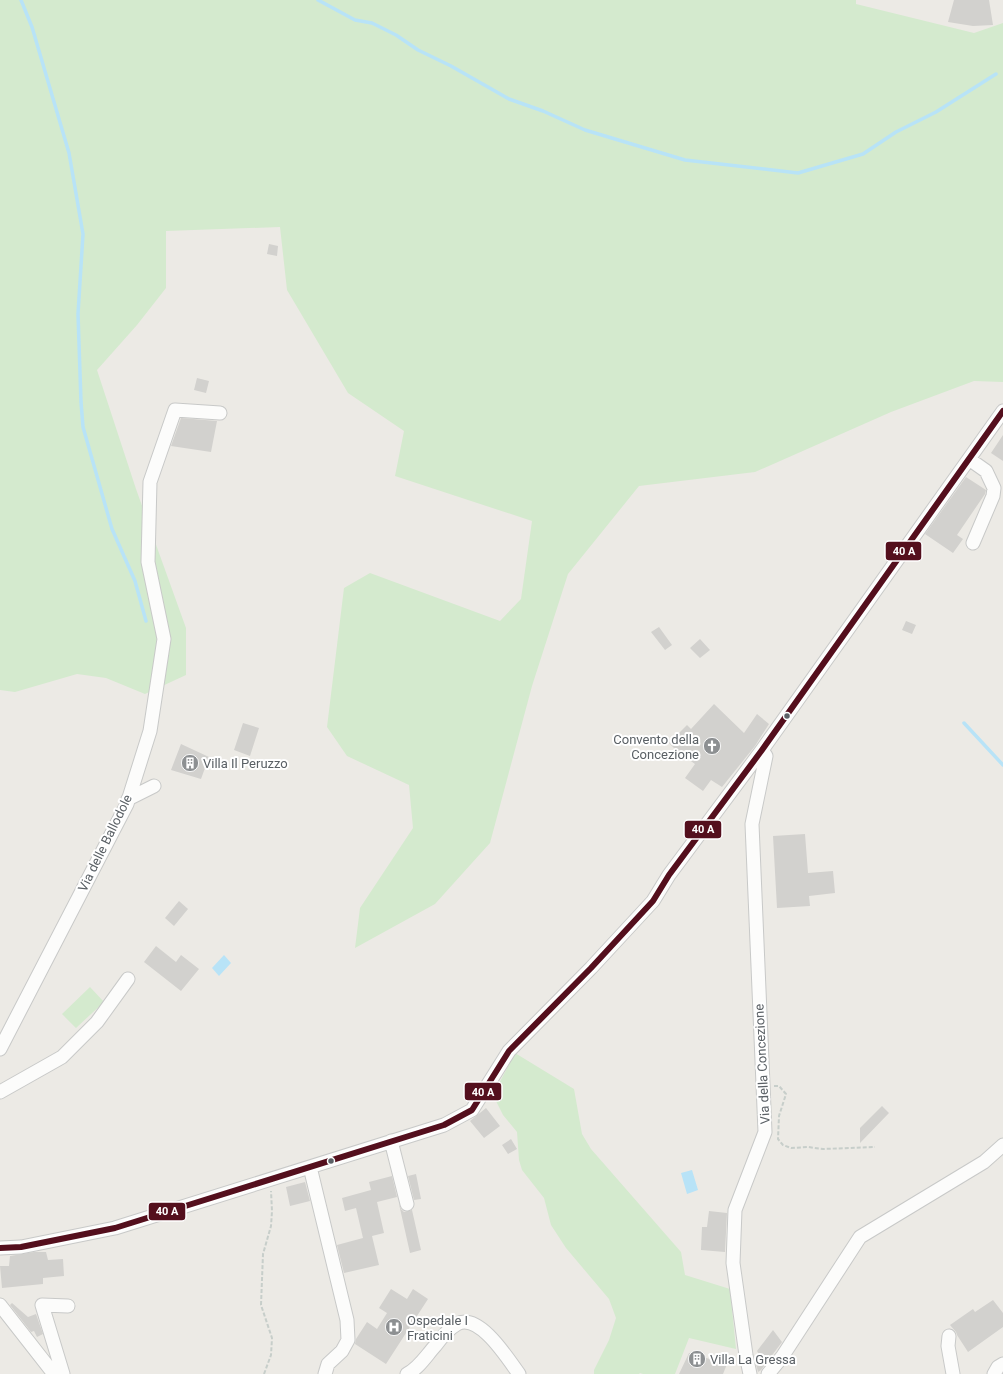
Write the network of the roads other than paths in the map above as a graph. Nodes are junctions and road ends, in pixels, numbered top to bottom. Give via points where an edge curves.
1 (1003, 411) edge
2 (220, 413) dead end
3 (968, 459) junction
4 (973, 543) dead end
5 (762, 750) junction
6 (154, 786) dead end
7 (128, 799) junction
8 (128, 979) dead end
9 (0, 1049) edge
10 (0, 1092) edge
11 (391, 1141) junction
12 (1003, 1145) edge
13 (310, 1167) junction
14 (407, 1204) dead end
15 (0, 1248) edge
16 (0, 1305) edge
17 (68, 1306) dead end
18 (949, 1336) dead end
19 (1003, 1364) edge
20 (54, 1374) edge
21 (62, 1374) edge
22 (325, 1374) edge
23 (407, 1374) edge
24 (520, 1374) edge
25 (750, 1374) edge
26 (768, 1374) edge
27 (953, 1374) edge
28 (994, 1374) edge

1 - 3 street
2 - 7 street, Via delle Ballodole via 174,410 150,482 148,562 164,639 150,731
3 - 4 street via 986,471 994,488
3 - 5 street
5 - 11 street via 669,875 653,901 509,1051 472,1110 444,1125
5 - 25 street, Via della Concezione via 766,756 752,824 765,1132 736,1210 733,1255
6 - 7 street
7 - 9 street, Via delle Ballodole
8 - 10 street via 97,1022 62,1057
11 - 13 street
11 - 14 street
12 - 26 street via 984,1162 860,1237 782,1357
13 - 15 street via 115,1228 21,1247
13 - 22 street via 347,1320 348,1340 342,1351 328,1364
16 - 20 street
17 - 21 street via 42,1306
18 - 27 street via 948,1346
19 - 28 street
23 - 24 street via 414,1370 443,1335 457,1324 467,1322 476,1324 498,1345

